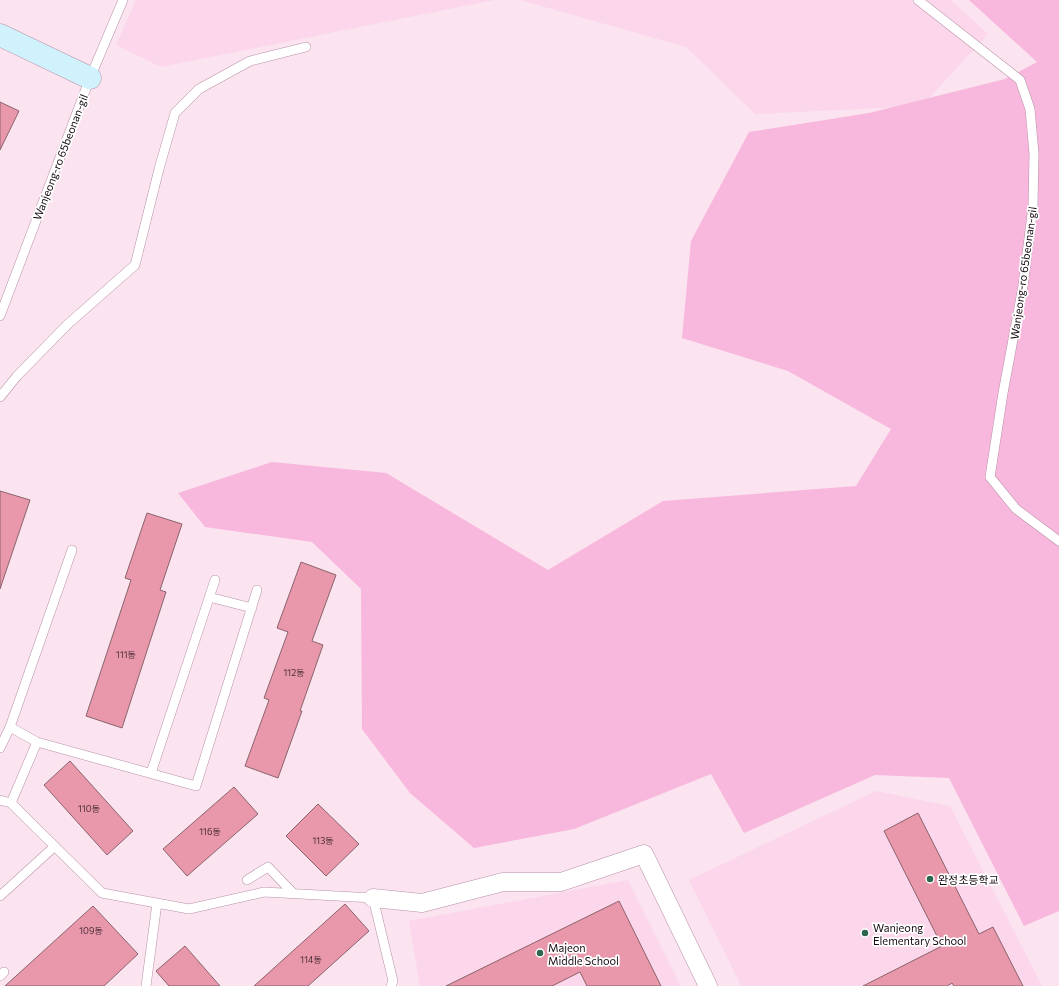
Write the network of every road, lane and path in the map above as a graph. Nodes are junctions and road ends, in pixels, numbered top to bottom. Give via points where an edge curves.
1 (123, 0) edge
2 (918, 0) edge
3 (0, 35) edge
4 (306, 47) dead end
5 (90, 78) junction
6 (0, 316) edge
7 (0, 397) edge
8 (1059, 541) edge
9 (72, 550) dead end
10 (215, 580) dead end
11 (257, 590) dead end
12 (209, 597) junction
13 (252, 608) junction
14 (10, 727) junction
15 (37, 742) junction
16 (0, 748) edge
17 (151, 774) junction
18 (0, 800) edge
19 (11, 803) junction
20 (55, 846) junction
21 (247, 880) dead end
22 (293, 893) junction
23 (0, 896) edge
24 (373, 898) junction
25 (157, 903) junction
26 (393, 984) edge
27 (146, 986) edge
28 (708, 986) edge

1 - 5 lane, Wanjeong-ro 65beonan-gil
2 - 8 lane, Wanjeong-ro 65beonan-gil via 1020,80 1030,109 1034,154 1033,206 1023,286 990,478 1016,509
3 - 5 street
4 - 7 lane via 250,61 199,90 175,113 135,265 68,324
5 - 6 lane, Wanjeong-ro 65beonan-gil
9 - 14 lane
10 - 12 lane
11 - 13 lane
12 - 13 lane
12 - 17 lane
13 - 17 lane via 196,786
14 - 15 lane
14 - 16 lane
15 - 17 lane
15 - 19 lane
18 - 19 lane
19 - 20 lane
20 - 23 lane
20 - 25 lane via 102,893
21 - 22 lane via 268,867
22 - 24 lane
22 - 25 lane via 264,892 189,909
24 - 26 lane
24 - 28 street via 422,903 503,882 561,882 644,854
25 - 27 lane

